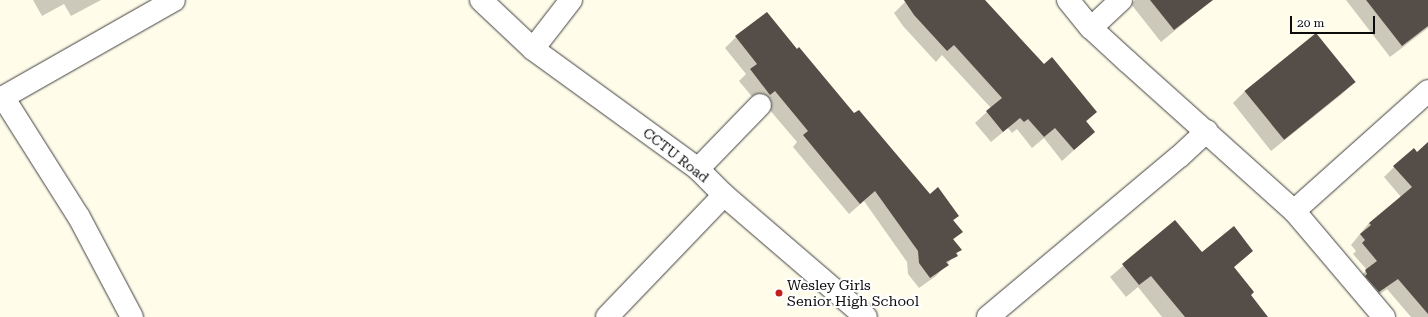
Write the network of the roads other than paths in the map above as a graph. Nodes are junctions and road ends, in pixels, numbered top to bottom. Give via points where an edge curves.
1 (174, 0) edge
2 (481, 0) edge
3 (571, 0) edge
4 (1068, 0) edge
5 (1121, 0) edge
6 (1091, 28) junction
7 (533, 49) junction
8 (1428, 90) edge
9 (2, 98) edge
10 (760, 106) dead end
11 (1207, 131) junction
12 (698, 169) junction
13 (724, 195) junction
14 (1294, 211) junction
15 (132, 317) edge
16 (607, 317) edge
17 (866, 317) edge
18 (988, 317) edge
19 (1384, 317) edge

1 - 9 street
2 - 7 street, CCTU Road
3 - 7 street
4 - 6 street
5 - 6 street
6 - 11 street
7 - 12 street, CCTU Road
8 - 14 street
9 - 15 street via 79,217
10 - 12 street
11 - 14 street
11 - 18 street
12 - 13 street, CCTU Road
13 - 16 street
13 - 17 street, CCTU Road
14 - 19 street

